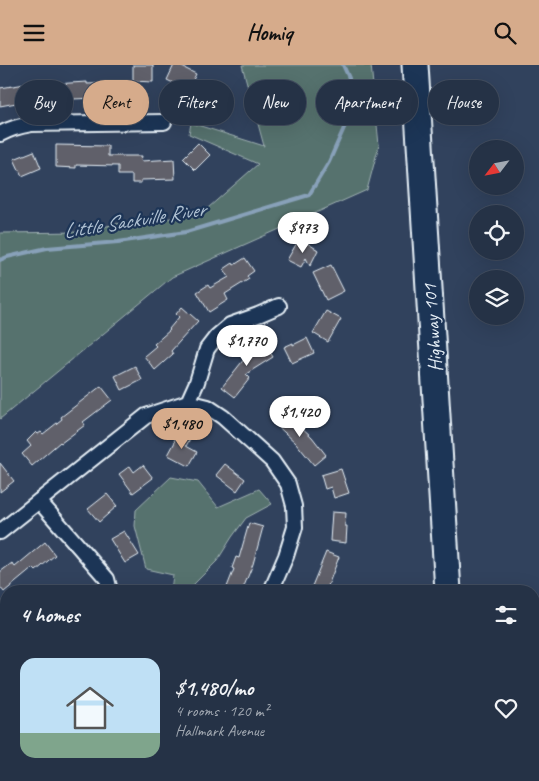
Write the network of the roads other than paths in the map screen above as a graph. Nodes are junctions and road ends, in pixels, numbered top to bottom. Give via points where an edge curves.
1 (400, 65) edge
2 (415, 65) edge
3 (159, 122) edge
4 (0, 134) edge
5 (279, 306) dead end
6 (188, 402) junction
7 (39, 501) junction
8 (0, 531) edge
9 (108, 585) edge
10 (274, 585) edge
11 (432, 585) edge
12 (448, 585) edge

1 - 11 highway, Highway 101
2 - 12 highway, Highway 101
3 - 4 street via 31,124
5 - 6 street via 230,325 217,336 207,349
6 - 7 street via 146,416
6 - 10 street via 208,407 223,417 272,461 288,484 295,527
7 - 8 street
7 - 9 street via 107,579

